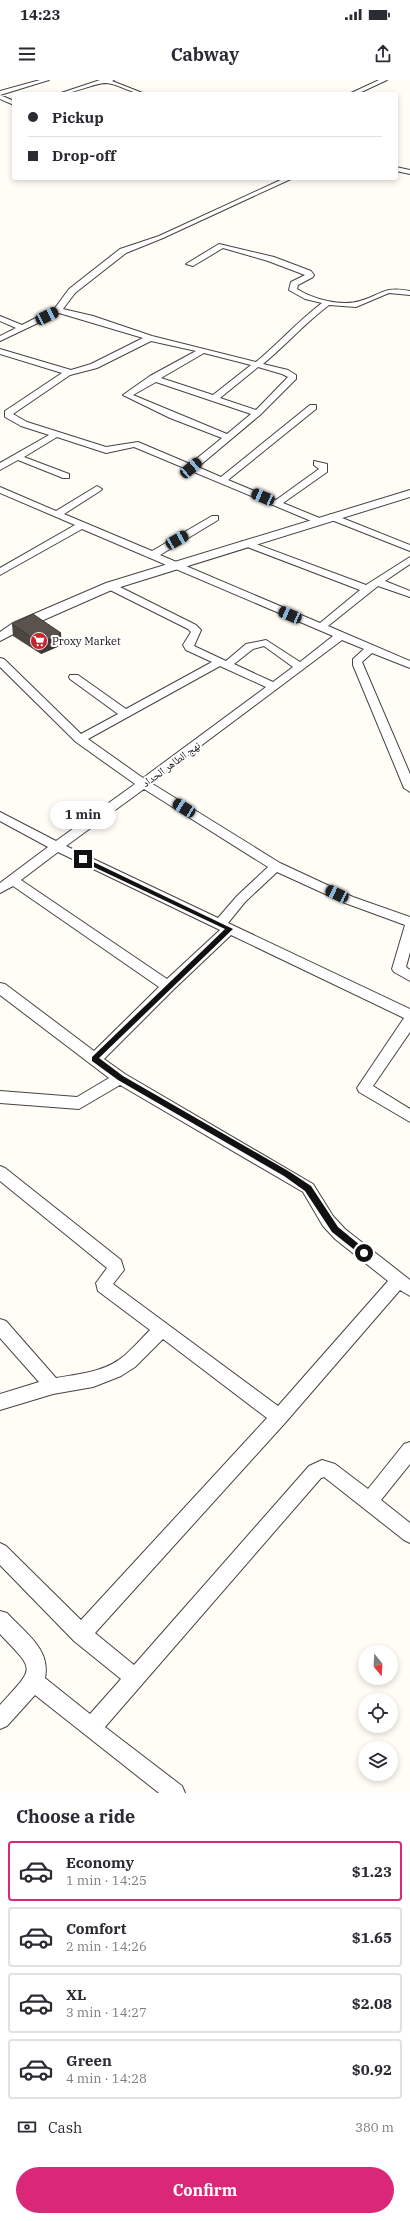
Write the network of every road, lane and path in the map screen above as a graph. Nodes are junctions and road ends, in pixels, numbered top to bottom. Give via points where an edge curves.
1 (46, 80) edge
2 (107, 80) edge
3 (384, 80) edge
4 (68, 92) edge
5 (137, 92) edge
6 (357, 92) edge
7 (0, 93) edge
8 (0, 97) edge
9 (12, 102) edge
10 (398, 169) edge
11 (410, 172) edge
12 (286, 180) edge
13 (190, 264) dead end
14 (410, 294) edge
15 (327, 303) junction
16 (58, 310) junction
17 (0, 318) edge
18 (23, 328) junction
19 (150, 338) junction
20 (0, 339) edge
21 (203, 350) junction
22 (0, 351) edge
23 (258, 365) junction
24 (68, 373) junction
25 (154, 378) junction
26 (215, 398) junction
27 (314, 407) dead end
28 (257, 413) junction
29 (55, 435) junction
30 (228, 437) junction
31 (17, 457) junction
32 (317, 462) dead end
33 (0, 468) edge
34 (191, 468) junction
35 (66, 476) dead end
36 (222, 480) junction
37 (96, 489) dead end
38 (0, 490) edge
39 (410, 493) edge
40 (277, 503) junction
41 (57, 514) junction
42 (332, 517) junction
43 (215, 518) dead end
44 (319, 521) junction
45 (82, 524) junction
46 (245, 543) junction
47 (410, 548) edge
48 (152, 555) junction
49 (410, 560) edge
50 (174, 565) junction
51 (0, 572) edge
52 (377, 582) junction
53 (110, 586) junction
54 (367, 589) junction
55 (410, 594) edge
56 (18, 626) junction
57 (320, 628) junction
58 (0, 630) edge
59 (340, 636) junction
60 (0, 637) edge
61 (370, 649) junction
62 (0, 661) edge
63 (223, 664) junction
64 (410, 666) edge
65 (300, 667) junction
66 (74, 677) dead end
67 (274, 686) junction
68 (126, 714) junction
69 (80, 739) junction
70 (144, 784) junction
71 (410, 788) edge
72 (0, 816) edge
73 (55, 846) junction
74 (276, 866) junction
75 (13, 880) junction
76 (0, 889) edge
77 (410, 922) edge
78 (225, 926) junction
79 (410, 928) edge
80 (410, 976) edge
81 (168, 986) junction
82 (0, 988) edge
83 (410, 1015) edge
84 (410, 1021) edge
85 (95, 1059) junction
86 (120, 1078) junction
87 (0, 1097) edge
88 (410, 1116) edge
89 (0, 1172) edge
90 (404, 1285) edge
91 (0, 1326) edge
92 (161, 1330) junction
93 (53, 1386) junction
94 (0, 1402) edge
95 (279, 1417) junction
96 (410, 1450) edge
97 (369, 1502) junction
98 (410, 1534) edge
99 (0, 1552) edge
100 (0, 1620) edge
101 (81, 1634) junction
102 (135, 1678) junction
103 (34, 1682) junction
104 (0, 1719) edge
105 (91, 1728) junction
106 (175, 1793) edge

1 - 7 street
2 - 4 street
2 - 5 street
3 - 6 street
8 - 9 street
10 - 11 street
12 - 16 street via 161,237 123,251 72,291
13 - 15 street via 222,246 258,255 309,273 310,275 294,284 293,290
14 - 15 street via 391,290 361,304
15 - 23 street via 303,321
16 - 18 street
16 - 19 street
17 - 18 street
18 - 20 street
19 - 21 street
19 - 24 street via 94,366
21 - 23 street
21 - 25 street
22 - 24 street
23 - 26 street
23 - 28 street via 289,373 293,377
24 - 29 street via 26,398 8,413 16,421
25 - 26 street
25 - 30 street via 127,395 172,416
26 - 28 street
27 - 36 street
28 - 30 street
29 - 31 street
29 - 34 street via 106,450 135,444
30 - 34 street
31 - 33 street
31 - 35 street
32 - 40 street via 324,466 324,470
34 - 36 street
36 - 40 street
37 - 41 street
38 - 41 street
39 - 42 street
40 - 44 street
41 - 45 street
42 - 44 street
42 - 47 street
43 - 48 street
44 - 46 street
45 - 48 street
45 - 51 street
46 - 50 street
46 - 54 street
48 - 50 street
49 - 52 street
50 - 53 street
50 - 57 street
52 - 54 street
52 - 55 street
53 - 56 street
53 - 63 street via 192,627 196,634 188,645 190,648
54 - 57 street
56 - 58 street
56 - 60 street
57 - 59 street
59 - 61 street
59 - 65 street, نهج الطاهر الحداد
61 - 64 street
61 - 71 street via 357,661 358,665
62 - 69 street
63 - 65 street via 251,645 260,642 266,643
63 - 67 street
63 - 68 street
65 - 67 street, نهج الطاهر الحداد
66 - 68 street
67 - 70 street, نهج الطاهر الحداد
68 - 69 street
69 - 70 street
70 - 73 street, نهج الطاهر الحداد
70 - 74 street
72 - 73 street
73 - 75 street, نهج الطاهر الحداد
73 - 78 street
74 - 77 street via 349,900
74 - 78 street via 241,899
75 - 76 street, نهج الطاهر الحداد
75 - 81 street
78 - 81 street
78 - 83 street
79 - 80 street via 399,969
81 - 85 street
82 - 85 street
84 - 88 street via 364,1088
85 - 86 street
86 - 87 street via 78,1103
86 - 90 street via 308,1188 335,1229
89 - 92 street via 115,1265 116,1270 104,1286
90 - 95 street
91 - 93 street
92 - 93 street via 129,1362 115,1371 93,1379
92 - 95 street
93 - 94 street
95 - 101 street
96 - 97 street
97 - 98 street
97 - 102 street via 326,1468 318,1470
99 - 101 street
100 - 103 street via 36,1658
101 - 102 street
102 - 105 street
103 - 104 street
103 - 105 street
105 - 106 street

